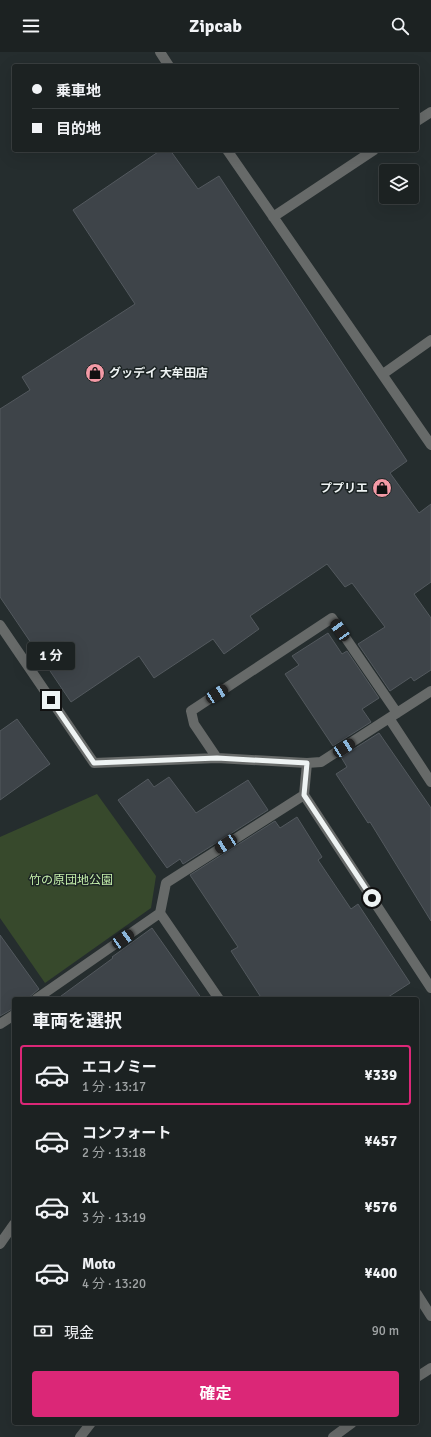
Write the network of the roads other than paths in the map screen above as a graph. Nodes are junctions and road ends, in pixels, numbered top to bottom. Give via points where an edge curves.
1 (160, 52) edge
2 (168, 64) edge
3 (431, 112) edge
4 (419, 120) edge
5 (228, 152) edge
6 (371, 152) edge
7 (272, 217) junction
8 (431, 340) edge
9 (382, 374) junction
10 (431, 445) edge
11 (0, 624) edge
12 (431, 691) edge
13 (393, 716) junction
14 (217, 758) junction
15 (307, 763) junction
16 (431, 782) edge
17 (304, 795) junction
18 (160, 913) junction
19 (431, 988) edge
20 (39, 997) edge
21 (218, 997) edge
22 (12, 1016) edge
23 (0, 1024) edge
24 (12, 1227) edge
25 (0, 1244) edge
26 (419, 1297) edge
27 (431, 1316) edge
28 (431, 1368) edge
29 (419, 1375) edge
30 (90, 1425) edge
31 (349, 1425) edge
32 (80, 1437) edge
33 (333, 1437) edge

1 - 2 street
3 - 4 street
5 - 7 street
6 - 7 street
7 - 9 street
8 - 9 street
9 - 10 street
11 - 14 street via 94,763
12 - 13 street
13 - 14 street via 332,618 191,711 194,724
13 - 15 street via 321,762
13 - 16 street
14 - 15 street
15 - 17 street
17 - 18 street via 166,883
17 - 19 street
18 - 20 street
18 - 21 street
22 - 23 street
24 - 25 street
26 - 27 street
28 - 29 street
30 - 32 street
31 - 33 street

